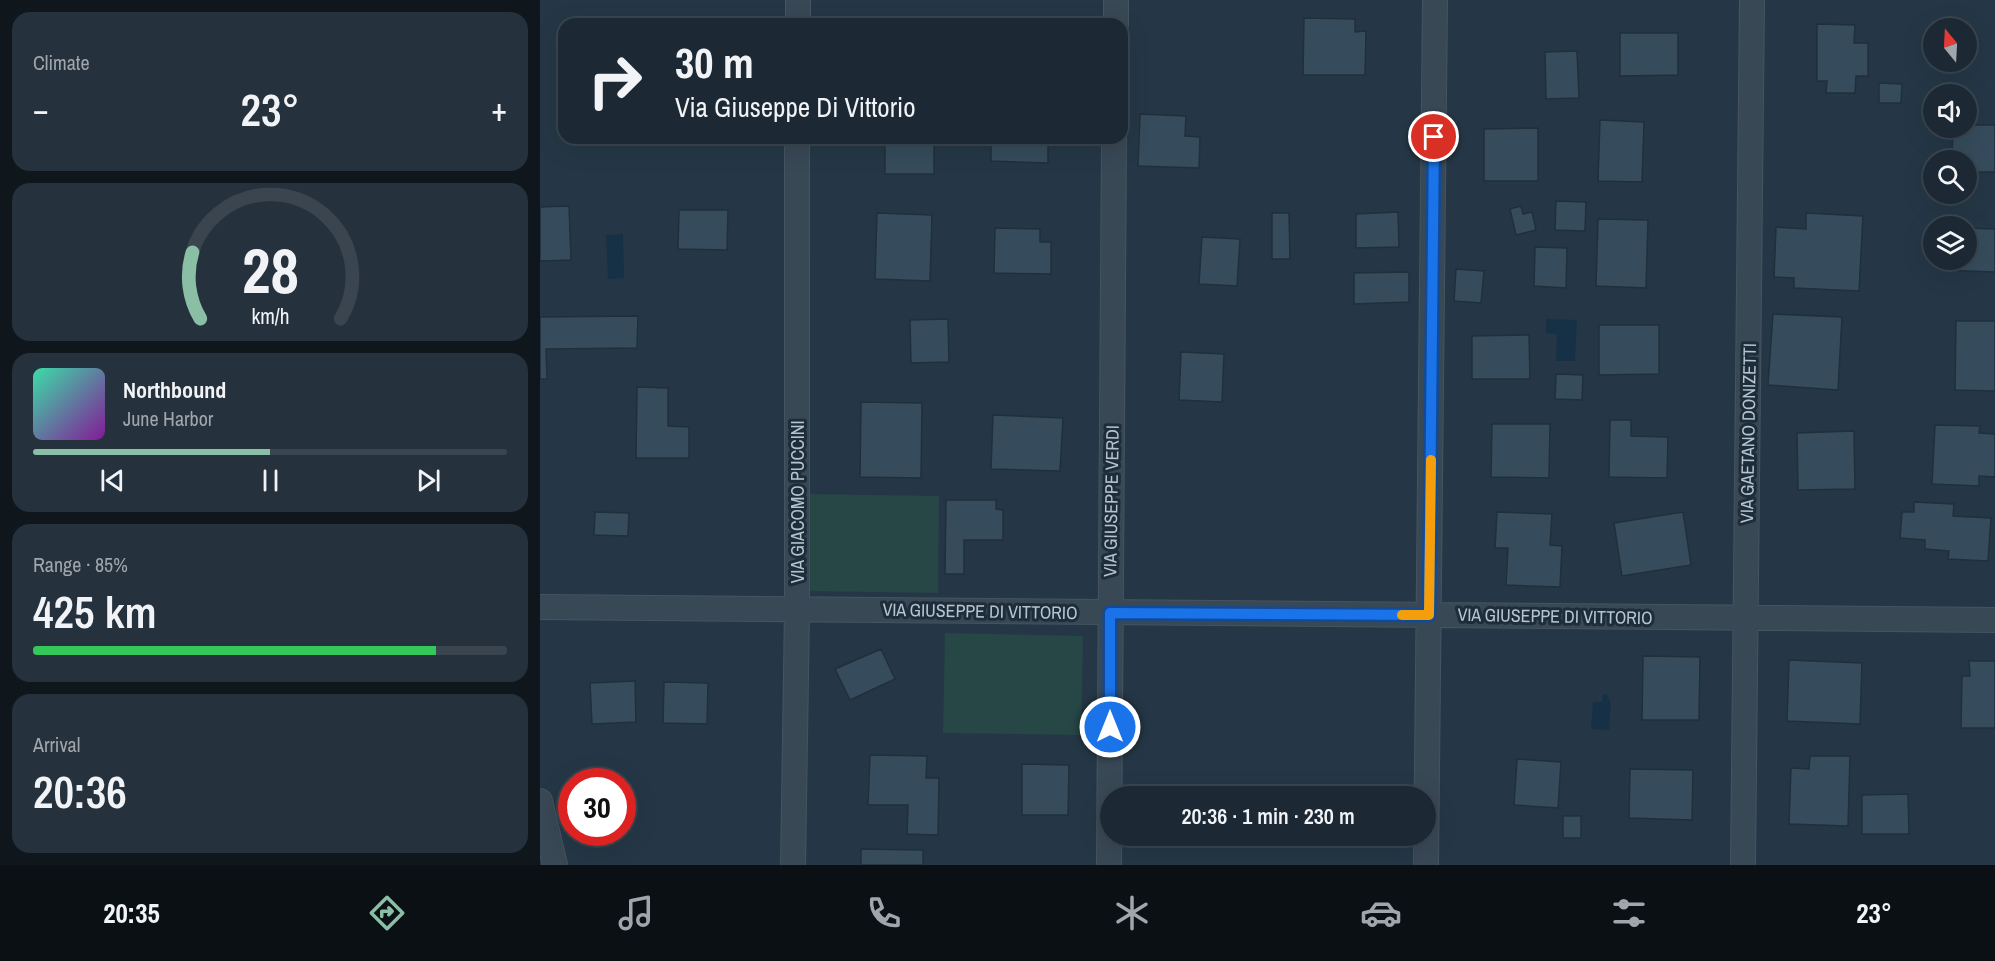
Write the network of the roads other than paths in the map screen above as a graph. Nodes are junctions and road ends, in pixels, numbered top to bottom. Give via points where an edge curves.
1 (798, 0) edge
2 (1116, 0) edge
3 (1435, 0) edge
4 (1752, 0) edge
5 (798, 18) edge
6 (1116, 18) edge
7 (797, 144) edge
8 (1114, 144) edge
9 (540, 607) edge
10 (797, 609) junction
11 (1110, 613) junction
12 (1429, 615) junction
13 (1746, 618) junction
14 (1995, 620) edge
15 (540, 801) edge
16 (555, 865) edge
17 (793, 865) edge
18 (1109, 865) edge
19 (1426, 865) edge
20 (1743, 865) edge

1 - 5 street
2 - 6 street
3 - 12 street
4 - 13 street, VIA GAETANO DONIZETTI
7 - 10 street, VIA GIACOMO PUCCINI
8 - 11 street, VIA GIUSEPPE VERDI
9 - 10 street, VIA GIUSEPPE DI VITTORIO
10 - 11 street, VIA GIUSEPPE DI VITTORIO
10 - 17 street, VIA GIACOMO PUCCINI
11 - 12 street, VIA GIUSEPPE DI VITTORIO
11 - 18 street, VIA GIUSEPPE VERDI
12 - 13 street, VIA GIUSEPPE DI VITTORIO
12 - 19 street
13 - 14 street, VIA GIUSEPPE DI VITTORIO
13 - 20 street, VIA GAETANO DONIZETTI
15 - 16 street

